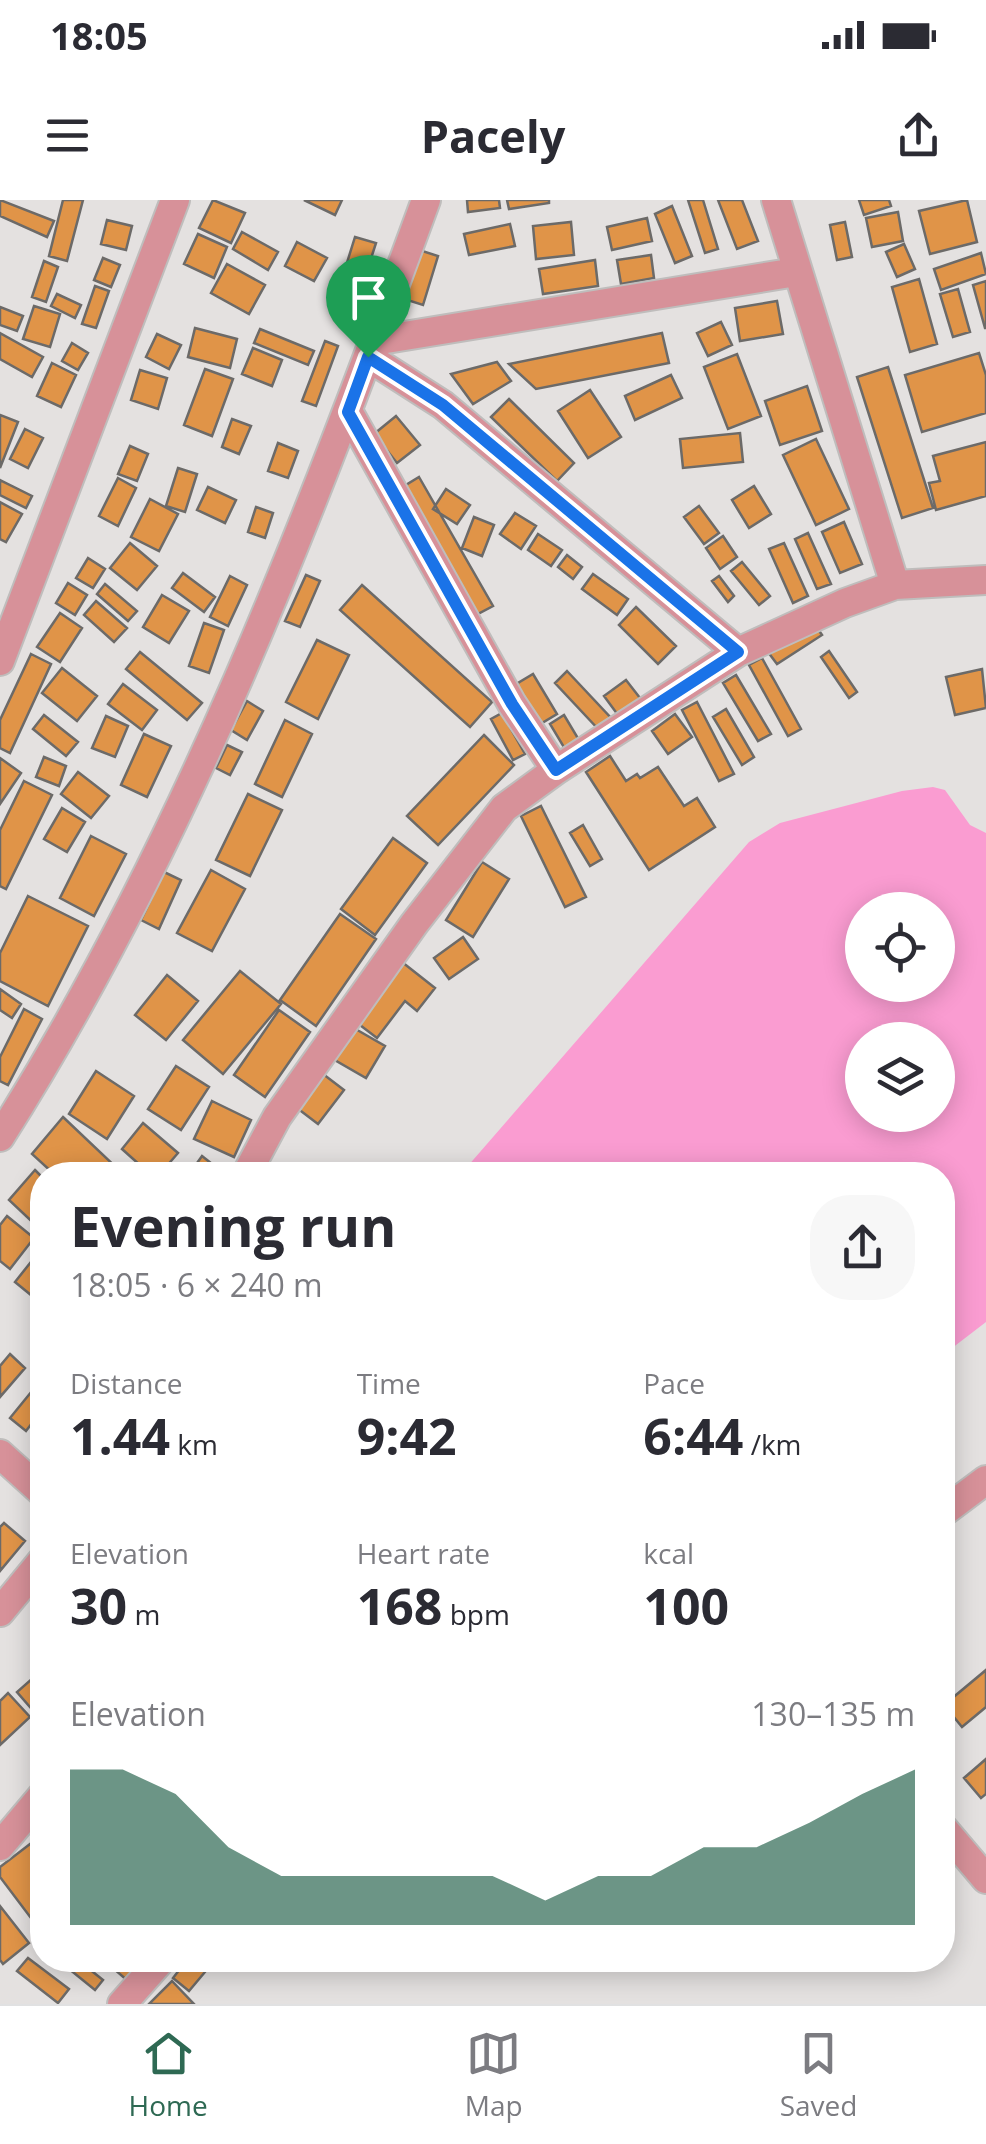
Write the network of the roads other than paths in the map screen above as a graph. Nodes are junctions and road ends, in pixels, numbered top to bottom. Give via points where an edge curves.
1 (174, 200) edge
2 (426, 200) edge
3 (776, 200) edge
4 (796, 272) junction
5 (371, 349) junction
6 (348, 412) junction
7 (986, 580) edge
8 (895, 585) junction
9 (738, 652) junction
10 (0, 661) edge
11 (556, 770) junction
12 (0, 1137) edge
13 (253, 1162) edge
14 (0, 1454) edge
15 (986, 1480) edge
16 (30, 1481) edge
17 (955, 1503) edge
18 (30, 1576) edge
19 (0, 1612) edge
20 (30, 1810) edge
21 (955, 1842) edge
22 (0, 1846) edge
23 (986, 1879) edge
24 (150, 1972) edge
25 (122, 2004) edge

1 - 10 street
2 - 5 street
3 - 4 street
4 - 5 street
4 - 8 street
5 - 6 street
5 - 9 street
6 - 11 street
6 - 12 street via 220,722 64,1036
7 - 8 street
8 - 9 street
9 - 11 street
11 - 13 street via 504,808 414,924 277,1117
14 - 16 street
15 - 17 street
18 - 19 street
20 - 22 street
21 - 23 street
24 - 25 street

